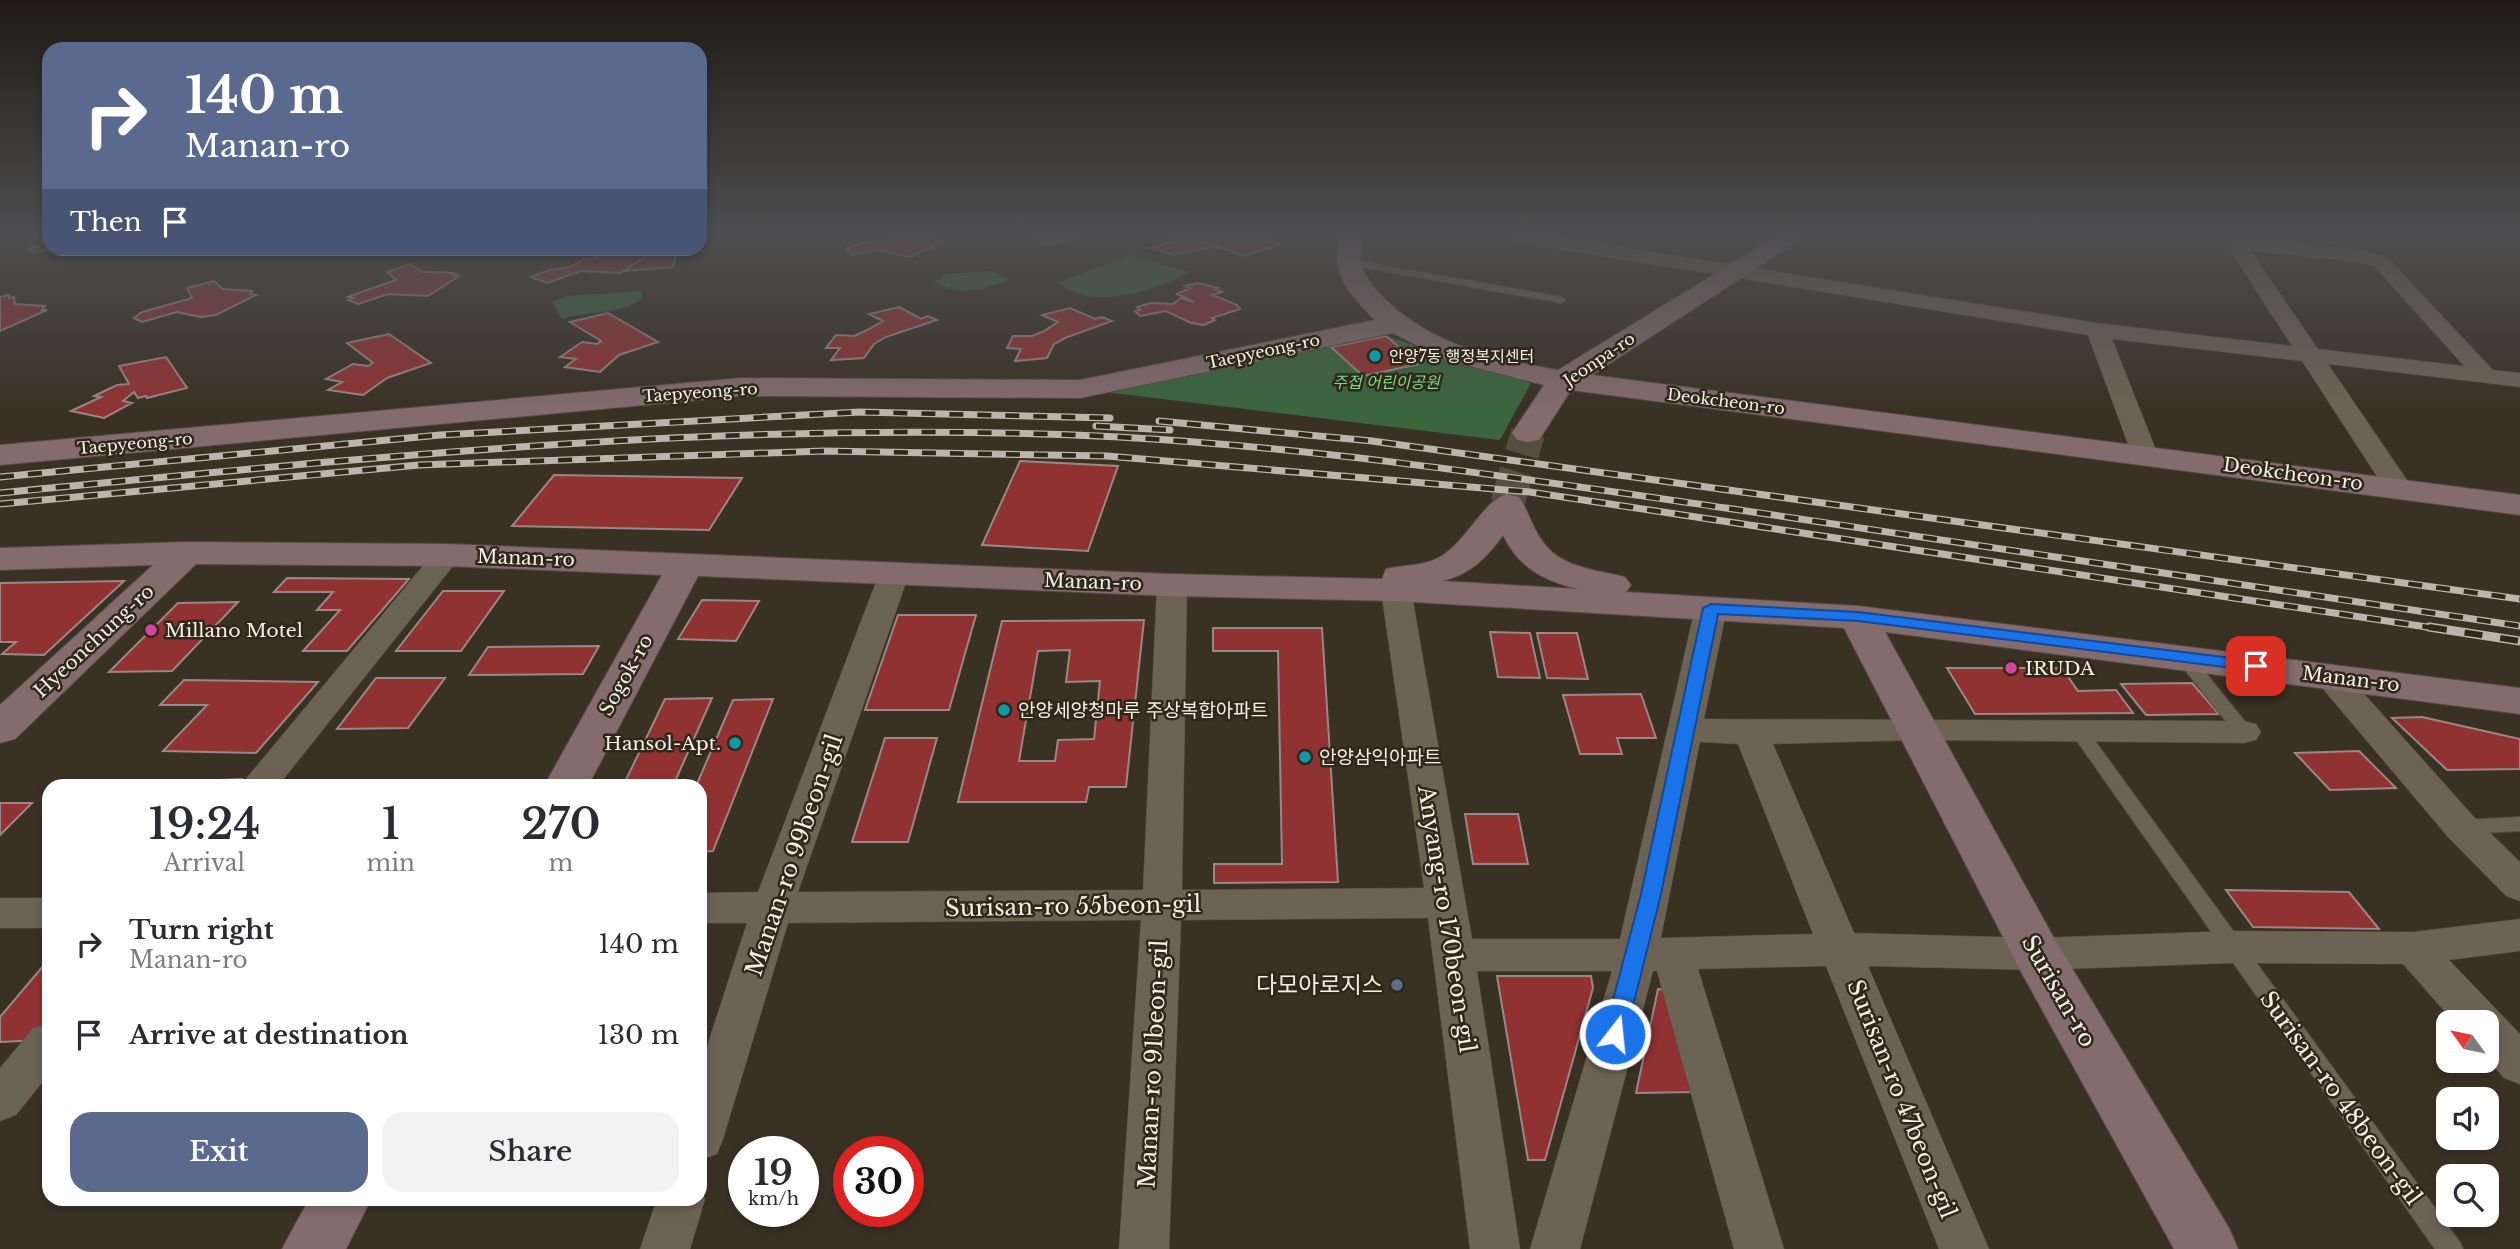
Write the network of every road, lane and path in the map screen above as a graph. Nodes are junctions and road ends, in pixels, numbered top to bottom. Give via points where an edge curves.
1 (1368, 294) edge
2 (1538, 294) edge
3 (1698, 294) edge
4 (1878, 294) edge
5 (2270, 294) edge
6 (2411, 294) edge
7 (1562, 300) dead end
8 (1396, 324) junction
9 (2097, 330) junction
10 (2311, 355) junction
11 (2486, 376) junction
12 (1563, 380) junction
13 (2520, 380) edge
14 (1528, 433) tunnel mouth
15 (0, 455) edge
16 (2145, 455) junction
17 (2399, 489) junction
18 (2520, 505) edge
19 (187, 552) junction
20 (447, 555) junction
21 (0, 559) edge
22 (686, 565) junction
23 (894, 574) junction
24 (1172, 585) junction
25 (1289, 588) junction
26 (1396, 590) junction
27 (1711, 608) junction
28 (1858, 617) junction
29 (2183, 656) junction
30 (2330, 676) junction
31 (2520, 701) edge
32 (0, 729) edge
33 (1917, 729) junction
34 (1684, 730) junction
35 (2078, 730) junction
36 (2244, 732) joint
37 (1751, 733) junction
38 (264, 779) edge
39 (570, 779) edge
40 (2520, 824) edge
41 (2461, 827) junction
42 (2520, 886) edge
43 (1446, 903) junction
44 (1162, 905) junction
45 (707, 908) edge
46 (772, 909) junction
47 (42, 913) edge
48 (0, 914) edge
49 (2520, 935) edge
50 (2231, 947) junction
51 (2413, 948) junction
52 (1840, 949) junction
53 (1654, 953) junction
54 (2037, 954) junction
55 (1454, 955) junction
56 (2470, 1010) edge
57 (2499, 1041) edge
58 (42, 1050) edge
59 (2520, 1065) edge
60 (0, 1101) edge
61 (707, 1117) edge
62 (337, 1206) edge
63 (679, 1206) edge
64 (313, 1249) edge
65 (666, 1249) edge
66 (1144, 1249) edge
67 (1494, 1249) edge
68 (1555, 1249) edge
69 (1759, 1249) edge
70 (1964, 1249) edge
71 (2207, 1249) edge
72 (2450, 1249) edge

1 - 8 street, Deokcheon-ro
2 - 7 lane, Deokcheon-ro
3 - 12 street, Jeonpa-ro
4 - 9 street
5 - 10 street, Deokcheon-ro
6 - 11 street, Deokcheon-ro
8 - 12 street, Deokcheon-ro via 1477,361
8 - 15 street, Taepyeong-ro via 1080,389 741,387
9 - 10 street
9 - 16 street
10 - 11 street
10 - 17 street, Deokcheon-ro
11 - 13 street
12 - 14 street, Jeonpa-ro
12 - 16 street, Deokcheon-ro
16 - 17 street, Deokcheon-ro
17 - 18 street, Deokcheon-ro
19 - 20 street, Manan-ro
19 - 21 street, Manan-ro
19 - 32 street, Hyeonchung-ro
20 - 22 street, Manan-ro
20 - 38 street
22 - 23 street, Manan-ro
22 - 39 street, Sogok-ro
23 - 24 street, Manan-ro
23 - 46 street, Manan-ro 99beon-gil
24 - 25 street, Manan-ro
24 - 44 street, Manan-ro 91beon-gil
25 - 26 street, Manan-ro
25 - 27 street via 1443,569 1488,534 1507,503 1521,542 1553,571 1662,592
26 - 27 street, Manan-ro
26 - 43 street, Anyang-ro 170beon-gil
27 - 28 street, Manan-ro
27 - 34 street
28 - 29 street, Manan-ro
28 - 33 street, Surisan-ro
29 - 30 street, Manan-ro
29 - 36 lane
30 - 31 street, Manan-ro
30 - 41 street
33 - 35 street
33 - 37 street
33 - 54 street, Surisan-ro
34 - 37 street
34 - 53 street
35 - 36 street
35 - 50 lane, Surisan-ro 48beon-gil
37 - 52 street
40 - 41 lane
41 - 42 street
43 - 44 street, Surisan-ro 55beon-gil
43 - 55 street, Anyang-ro 170beon-gil
44 - 46 street, Surisan-ro 55beon-gil
44 - 66 street, Manan-ro 91beon-gil
45 - 46 street, Surisan-ro 55beon-gil
46 - 61 street, Manan-ro 99beon-gil
47 - 48 street
49 - 51 street
50 - 51 street
50 - 54 street
50 - 72 lane, Surisan-ro 48beon-gil
51 - 56 street
52 - 53 street
52 - 54 street
52 - 70 street, Surisan-ro 47beon-gil
53 - 55 street
53 - 68 street
53 - 69 street
54 - 71 street, Surisan-ro
55 - 67 street, Anyang-ro 170beon-gil
57 - 59 street
58 - 60 street
62 - 64 street
63 - 65 street

